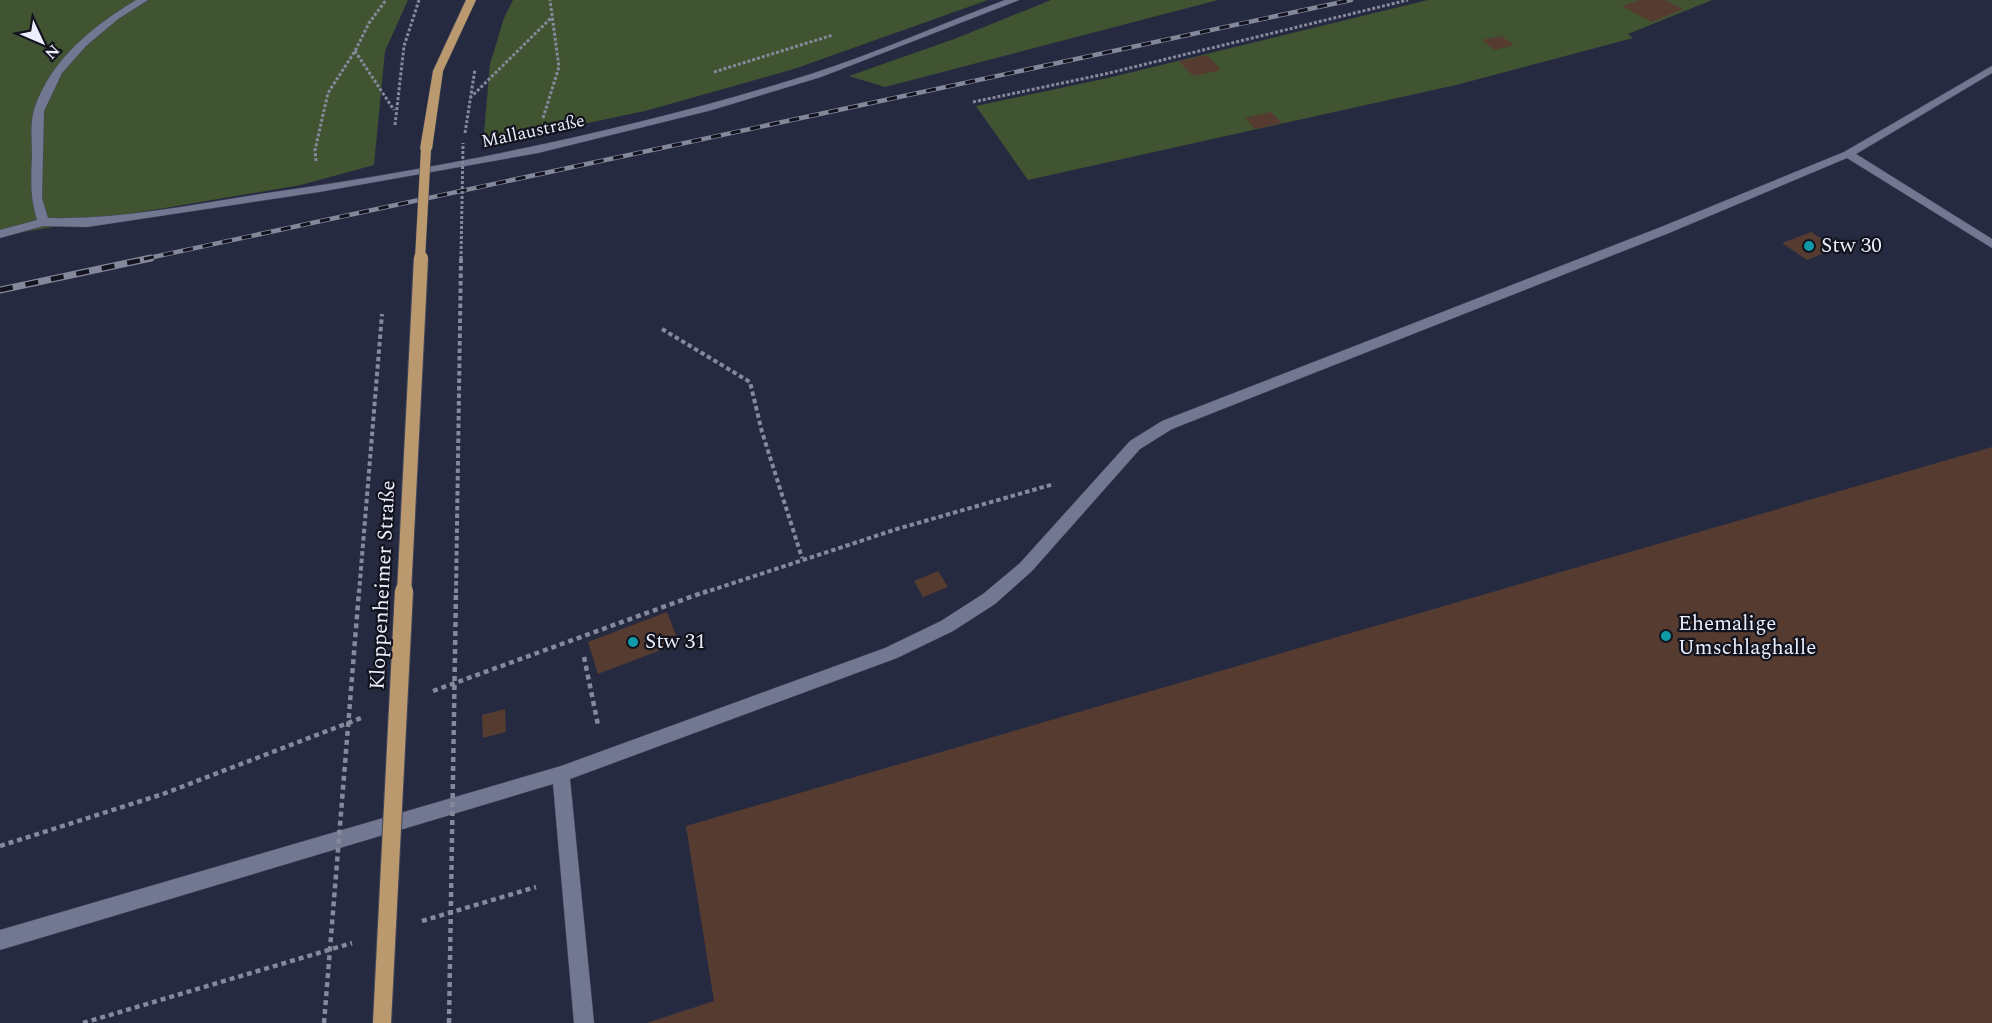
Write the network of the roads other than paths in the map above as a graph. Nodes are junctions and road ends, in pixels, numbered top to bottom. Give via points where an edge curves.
1 (143, 0) edge
2 (471, 0) edge
3 (1014, 0) edge
4 (1992, 69) edge
5 (1848, 154) junction
6 (43, 222) junction
7 (0, 234) edge
8 (1992, 244) edge
9 (561, 774) junction
10 (0, 940) edge
11 (382, 1023) edge
12 (584, 1023) edge

1 - 6 street via 82,44 57,72 39,111 36,198
2 - 11 main road, Kloppenheimer Straße, bridge via 438,71 426,149
3 - 6 street, Mallaustraße via 828,71 708,108 538,150 319,189 87,223
4 - 5 street
5 - 8 street
5 - 9 street via 1167,425 1135,446 1026,567 989,599 947,626 891,653
6 - 7 street, Mallaustraße
9 - 10 street
9 - 12 street

